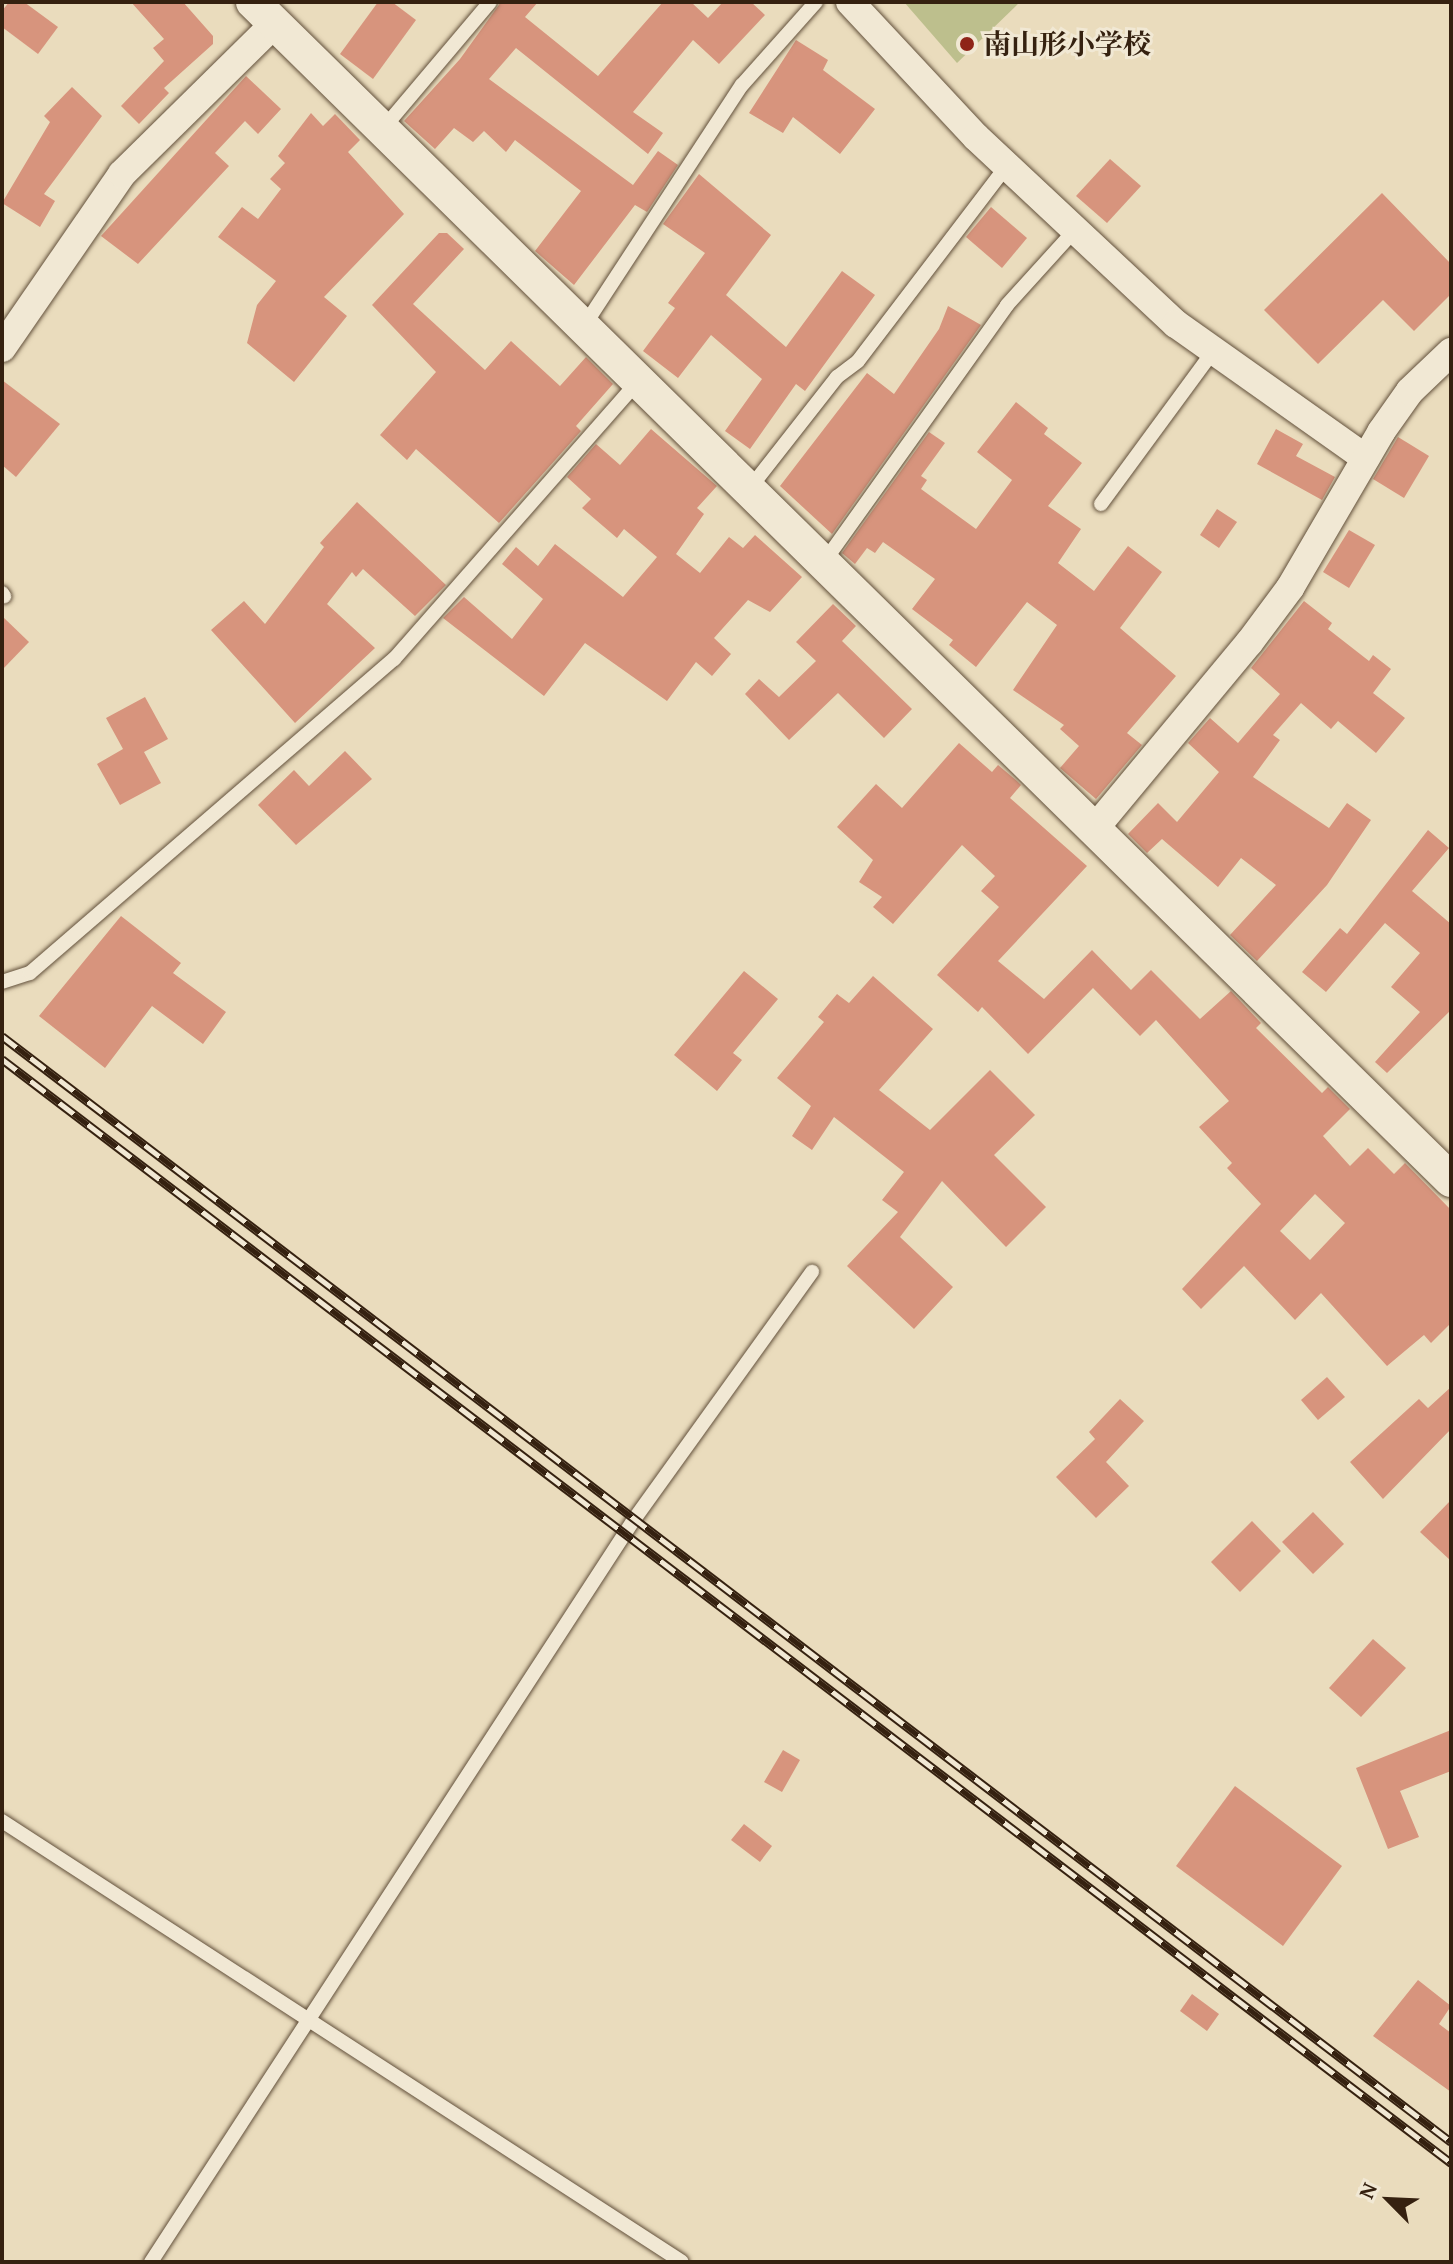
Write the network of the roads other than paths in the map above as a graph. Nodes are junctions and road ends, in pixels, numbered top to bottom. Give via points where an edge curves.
1 (490, 2) edge
2 (816, 2) edge
3 (850, 2) edge
4 (264, 12) edge
5 (382, 130) junction
6 (1006, 167) junction
7 (1074, 231) junction
8 (582, 329) junction
9 (2, 348) edge
10 (1214, 350) junction
11 (1451, 352) edge
12 (638, 381) junction
13 (1365, 458) junction
14 (749, 489) junction
15 (1101, 504) dead end
16 (824, 562) junction
17 (1096, 827) junction
18 (2, 982) edge
19 (1451, 1180) edge
20 (812, 1272) dead end
21 (2, 1821) edge
22 (309, 2019) junction
23 (151, 2262) edge
24 (682, 2262) edge

1 - 5 lane
2 - 8 lane via 742,85
3 - 6 street
4 - 5 street
4 - 9 street via 122,174
5 - 8 street
6 - 7 street
6 - 14 lane via 858,361 837,377
7 - 10 street via 1176,324
7 - 16 lane via 1007,305
8 - 12 street
10 - 13 street
10 - 15 lane
11 - 13 street via 1410,391
12 - 14 street
12 - 18 lane via 394,659 30,973
13 - 17 street via 1290,588
14 - 16 street
16 - 17 street
17 - 19 street
20 - 22 lane via 633,1521
21 - 22 lane
22 - 23 lane
22 - 24 lane

